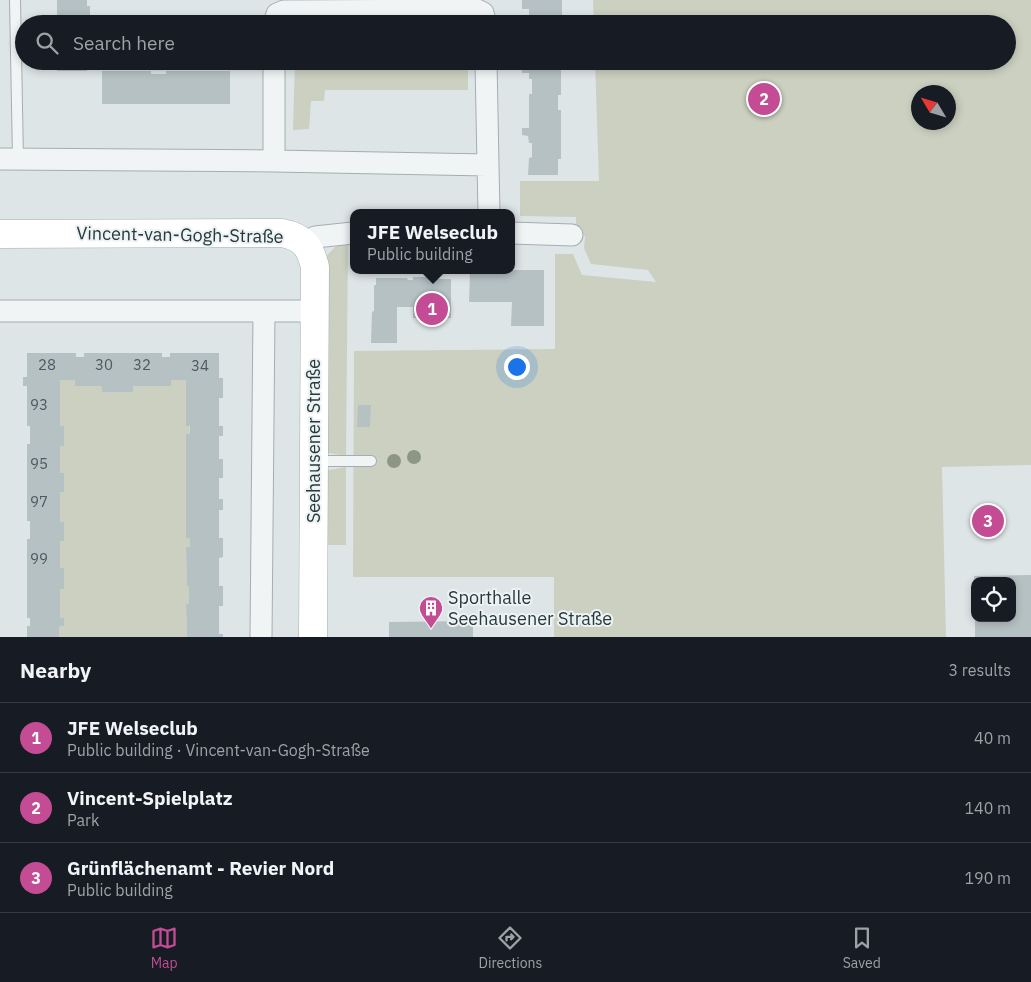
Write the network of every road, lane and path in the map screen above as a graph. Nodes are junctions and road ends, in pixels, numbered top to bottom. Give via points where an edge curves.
1 (16, 0) edge
2 (15, 15) edge
3 (276, 15) edge
4 (484, 15) edge
5 (15, 23) edge
6 (274, 70) edge
7 (486, 70) edge
8 (9, 159) edge
9 (274, 161) junction
10 (488, 165) junction
11 (488, 209) edge
12 (350, 233) edge
13 (515, 233) edge
14 (0, 234) edge
15 (572, 234) dead end
16 (307, 246) junction
17 (264, 311) junction
18 (315, 311) junction
19 (0, 312) edge
20 (314, 461) junction
21 (371, 461) dead end
22 (261, 637) edge
23 (313, 637) edge

1 - 2 lane
3 - 4 street via 284,11 477,10
5 - 8 lane
6 - 9 street
7 - 10 street
8 - 9 street
9 - 10 street
10 - 11 street
12 - 16 street, Vincent-van-Gogh-Straße via 315,238
13 - 15 street
14 - 16 street, Vincent-van-Gogh-Straße via 282,233 292,235
16 - 18 street, Seehausener Straße via 315,267
17 - 18 street
17 - 19 street
17 - 22 street
18 - 20 street, Seehausener Straße
20 - 21 lane
20 - 23 street, Seehausener Straße

